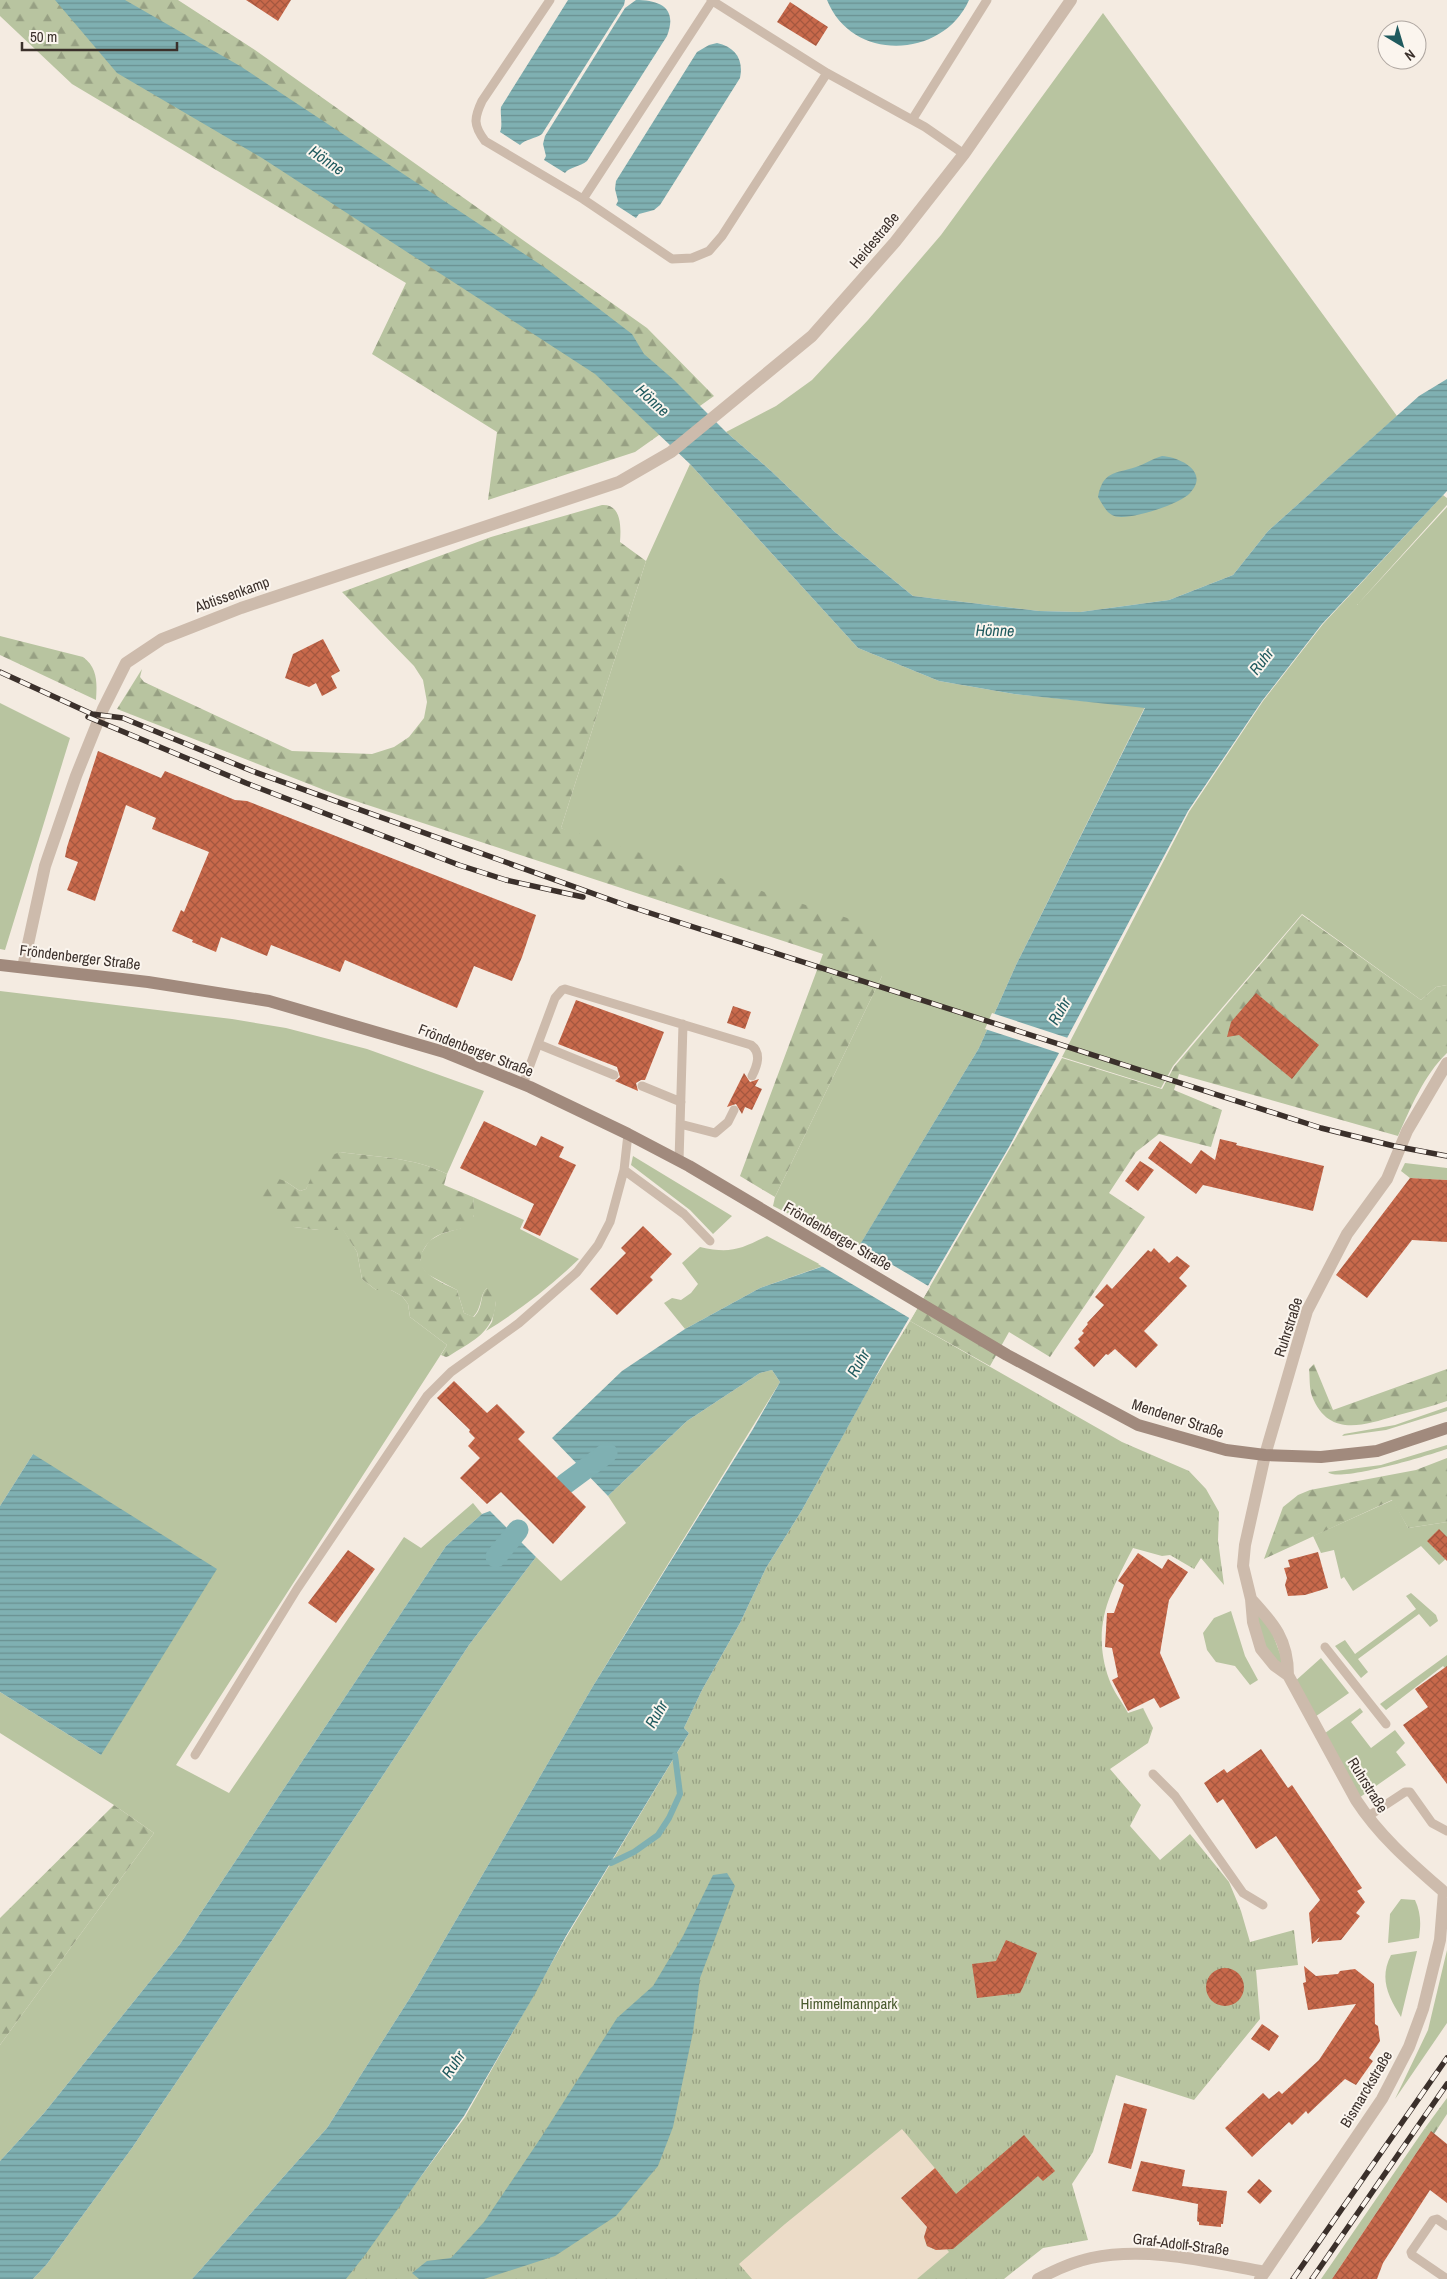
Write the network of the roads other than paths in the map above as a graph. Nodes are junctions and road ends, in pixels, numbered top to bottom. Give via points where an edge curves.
1 (550, 0) edge
2 (711, 0) edge
3 (987, 0) edge
4 (1071, 0) edge
5 (827, 73) junction
6 (912, 120) junction
7 (964, 154) junction
8 (583, 199) junction
9 (659, 461) joint
10 (0, 965) edge
11 (23, 967) junction
12 (683, 1024) junction
13 (538, 1044) junction
14 (1447, 1063) edge
15 (614, 1075) dead end
16 (752, 1076) dead end
17 (523, 1084) junction
18 (642, 1086) dead end
19 (681, 1102) junction
20 (734, 1110) dead end
21 (680, 1124) junction
22 (628, 1134) junction
23 (679, 1161) junction
24 (624, 1170) junction
25 (710, 1241) dead end
26 (897, 1290) joint
27 (1447, 1428) edge
28 (1265, 1455) junction
29 (1251, 1599) junction
30 (1325, 1647) dead end
31 (1288, 1675) junction
32 (1386, 1724) dead end
33 (195, 1755) dead end
34 (1153, 1774) dead end
35 (1367, 1817) junction
36 (1447, 1831) edge
37 (1446, 1892) edge
38 (1263, 1905) dead end
39 (1447, 2226) edge
40 (1263, 2275) edge
41 (1038, 2279) edge
42 (1447, 2279) edge

1 - 8 lane via 482,101 476,114 476,129 485,141
2 - 5 lane
2 - 8 lane
3 - 6 lane
4 - 7 street, Heidestraße
5 - 6 lane
5 - 8 lane via 722,236 709,251 692,258 672,259
6 - 7 lane
7 - 9 street, Heidestraße via 896,242 812,336
9 - 11 street, Abtissenkamp via 620,482 240,608 162,639 126,663 76,776 45,866
10 - 11 main road, Fröndenberger Straße
11 - 17 main road, Fröndenberger Straße via 269,1001 444,1052
12 - 13 lane via 565,989 555,998
12 - 16 lane via 755,1048 757,1062
12 - 19 lane
13 - 15 lane
13 - 17 lane
14 - 28 street, Ruhrstraße via 1407,1130 1387,1179 1347,1234 1307,1311
17 - 22 main road, Fröndenberger Straße
18 - 19 lane
19 - 21 lane
20 - 21 lane via 728,1122 714,1133
21 - 23 lane
22 - 23 main road, Fröndenberger Straße
22 - 24 lane
23 - 26 main road, Fröndenberger Straße
24 - 25 lane via 684,1214
24 - 33 lane via 610,1222 598,1245 577,1272 519,1323 451,1372 427,1396 296,1589
26 - 28 main road, Mendener Straße via 1029,1368 1138,1425 1226,1450
27 - 28 main road, Mendener Straße via 1377,1451 1334,1456
28 - 29 street, Ruhrstraße via 1245,1545 1243,1566
29 - 31 street, Ruhrstraße via 1282,1640 1288,1656
29 - 31 street, Ruhrstraße via 1253,1622 1261,1648 1274,1665
30 - 32 lane
31 - 35 street, Ruhrstraße
34 - 38 lane via 1175,1796 1243,1893
35 - 36 lane via 1405,1792 1410,1792 1432,1823
35 - 37 street, Ruhrstraße via 1393,1847
37 - 40 street, Bismarckstraße via 1440,1940 1423,2009 1409,2047 1382,2099
39 - 42 lane via 1433,2220 1411,2252
40 - 41 street, Graf-Adolf-Straße via 1157,2255 1122,2254 1062,2266

